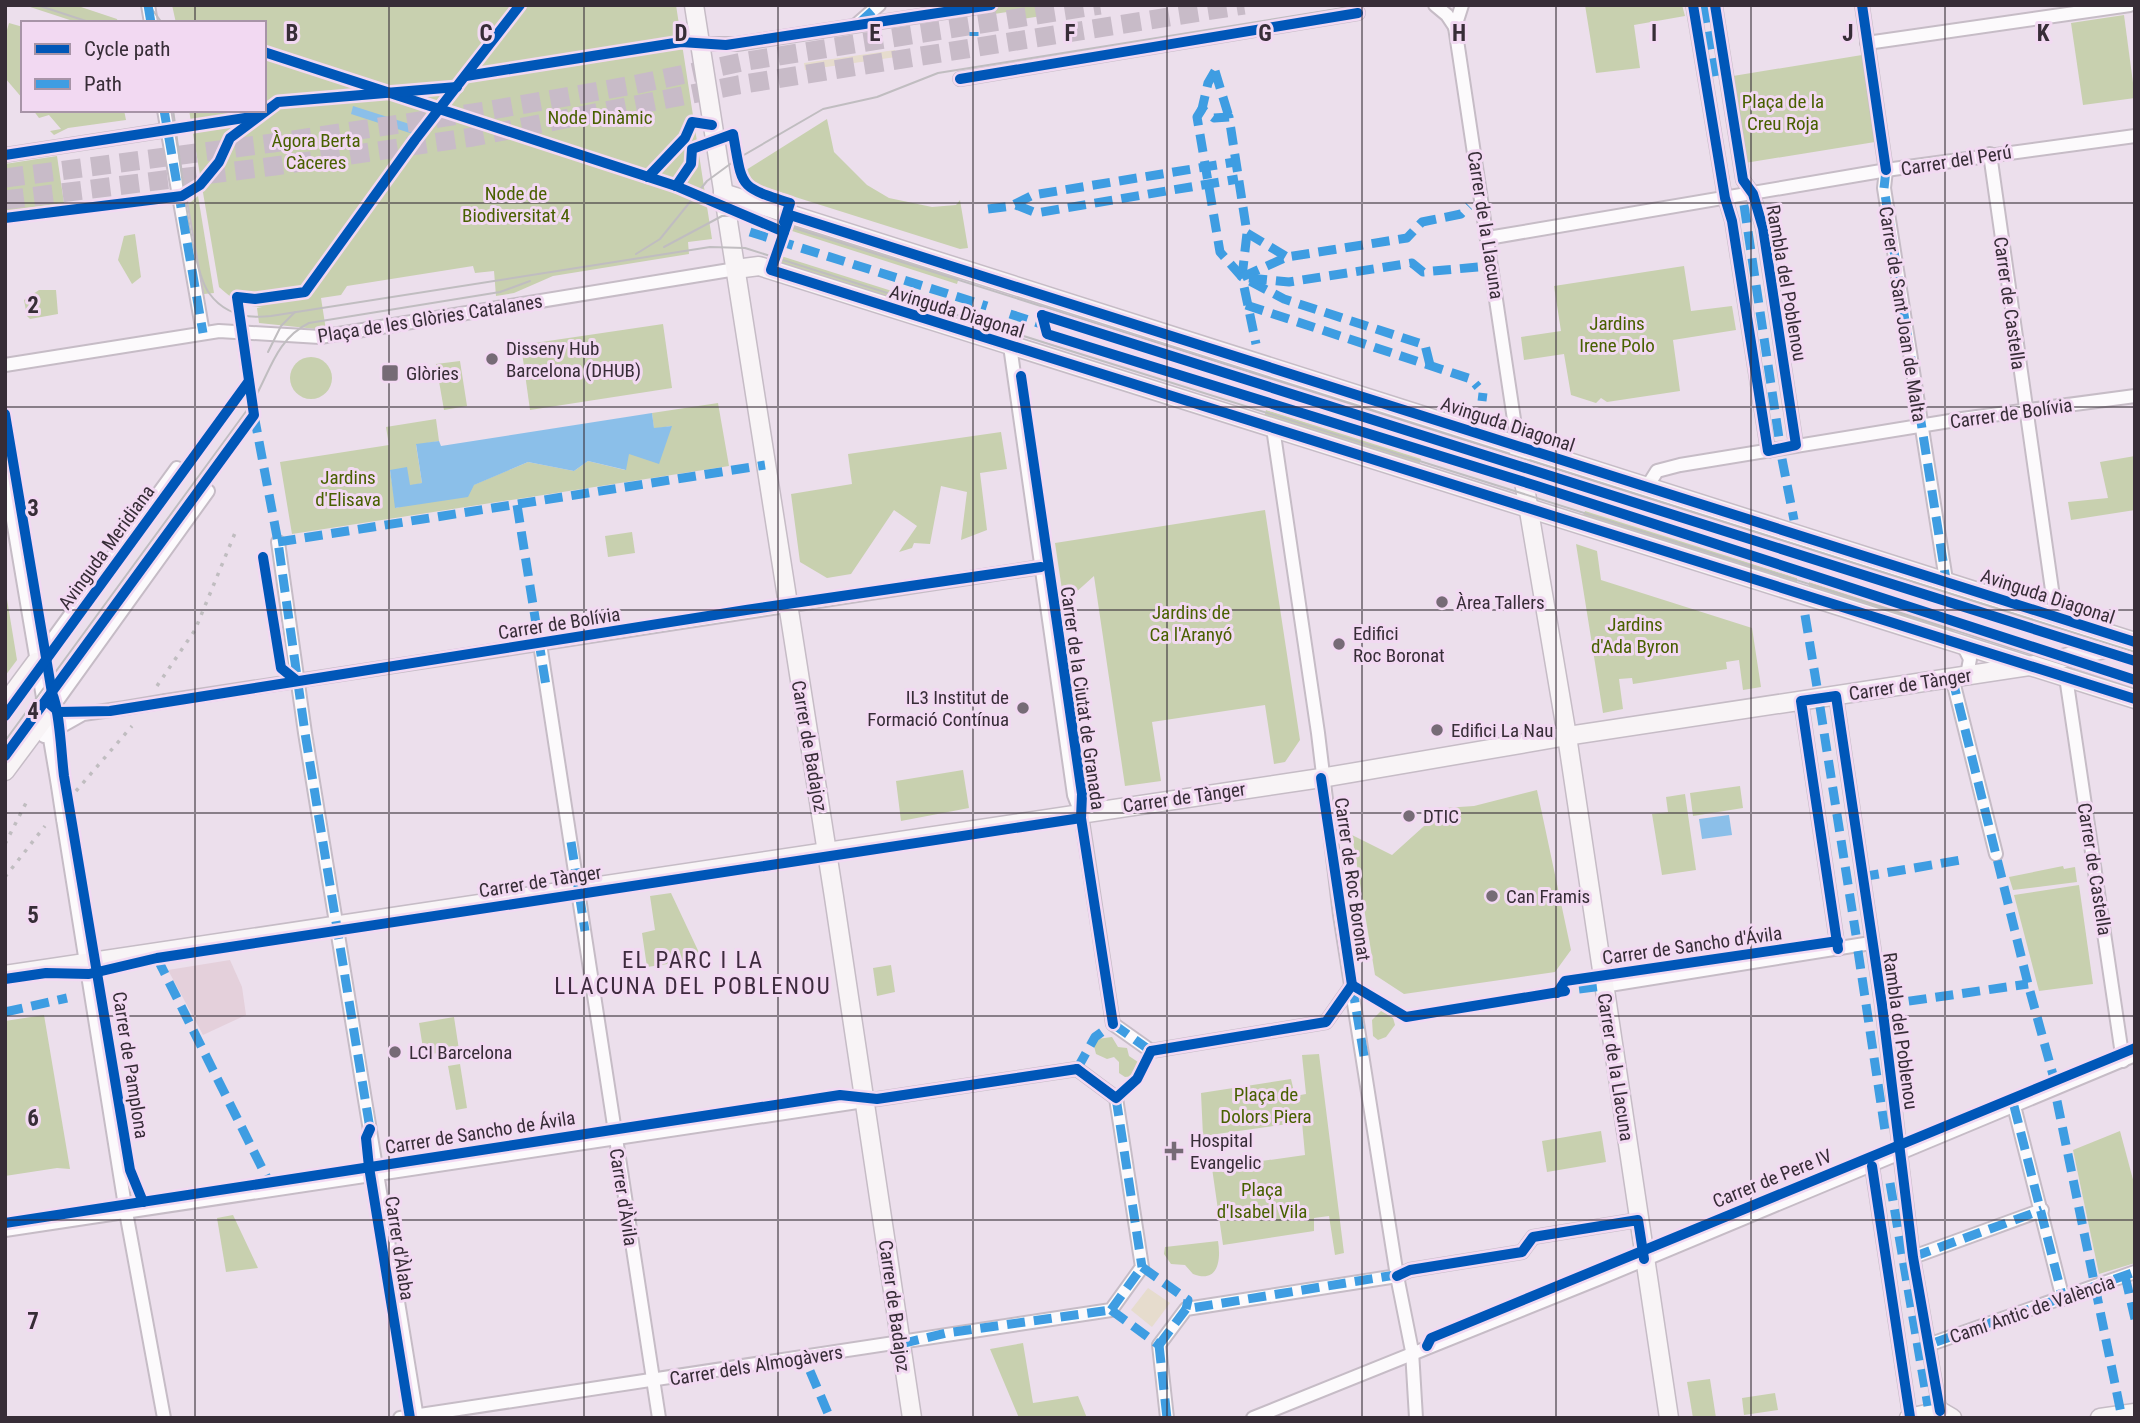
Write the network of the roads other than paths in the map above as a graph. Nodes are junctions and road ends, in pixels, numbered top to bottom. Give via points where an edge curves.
1 (694, 5) edge
2 (879, 5) edge
3 (991, 5) edge
4 (1434, 5) edge
5 (1462, 5) edge
6 (1693, 5) edge
7 (1715, 5) edge
8 (1862, 5) edge
9 (2130, 5) edge
10 (1359, 13) dead end
11 (856, 26) junction
12 (1455, 27) junction
13 (1867, 43) junction
14 (700, 44) junction
15 (960, 79) dead end
16 (164, 112) edge
17 (167, 130) junction
18 (2135, 136) edge
19 (1990, 154) junction
20 (5, 155) edge
21 (1886, 170) junction
22 (723, 193) junction
23 (1752, 194) junction
24 (1725, 198) junction
25 (1488, 237) junction
26 (736, 269) junction
27 (204, 333) junction
28 (1010, 346) junction
29 (5, 365) edge
30 (2135, 396) edge
31 (2025, 411) junction
32 (1920, 426) junction
33 (1273, 428) junction
34 (1796, 445) junction
35 (1518, 446) junction
36 (1768, 451) junction
37 (177, 468) dead end
38 (5, 473) edge
39 (1647, 486) junction
40 (208, 491) dead end
41 (1530, 508) junction
42 (278, 542) dead end
43 (1041, 567) junction
44 (1946, 580) junction
45 (786, 604) junction
46 (2056, 618) junction
47 (2135, 642) edge
48 (540, 644) junction
49 (1964, 645) junction
50 (36, 662) junction
51 (2029, 666) junction
52 (1959, 676) junction
53 (2066, 677) junction
54 (297, 681) junction
55 (1836, 696) junction
56 (2135, 699) edge
57 (1801, 701) junction
58 (5, 704) edge
59 (48, 707) junction
60 (83, 714) junction
61 (50, 732) junction
62 (1567, 736) junction
63 (22, 748) junction
64 (5, 771) edge
65 (1321, 778) junction
66 (1081, 813) junction
67 (827, 851) junction
68 (1996, 854) dead end
69 (579, 887) junction
70 (338, 925) junction
71 (1871, 943) junction
72 (1838, 949) junction
73 (87, 962) junction
74 (5, 975) edge
75 (1352, 985) junction
76 (1603, 986) junction
77 (2129, 1058) edge
78 (865, 1100) junction
79 (2014, 1105) junction
80 (615, 1136) junction
81 (1899, 1154) junction
82 (1871, 1166) junction
83 (377, 1173) junction
84 (2042, 1210) junction
85 (126, 1212) junction
86 (1638, 1220) junction
87 (5, 1230) edge
88 (1913, 1257) junction
89 (1644, 1259) junction
90 (2135, 1272) edge
91 (1390, 1277) junction
92 (2063, 1299) junction
93 (1111, 1310) joint
94 (901, 1344) junction
95 (1928, 1345) junction
96 (1412, 1351) junction
97 (653, 1380) junction
98 (2135, 1412) edge
99 (1946, 1415) edge
100 (417, 1416) edge
101 (1910, 1417) edge
102 (164, 1418) edge
103 (400, 1418) edge
104 (659, 1418) edge
105 (912, 1418) edge
106 (1167, 1418) edge
107 (1253, 1418) edge
108 (1416, 1418) edge
109 (1670, 1418) edge
110 (2100, 1418) edge

1 - 14 street, Carrer de Badajoz
2 - 11 street
3 - 11 street
4 - 12 street
5 - 12 street, Carrer de la Llacuna
6 - 24 street
7 - 23 street, Rambla del Poblenou via 1741,172
8 - 13 street, Carrer de Sant Joan de Malta
9 - 13 street
10 - 15 street
11 - 14 street via 726,45
12 - 25 street, Carrer de la Llacuna
13 - 21 street, Carrer de Sant Joan de Malta
14 - 22 street, Carrer de Badajoz
16 - 17 street
17 - 20 street
17 - 27 street
18 - 19 street, Carrer del Perú
19 - 21 street, Carrer del Perú
19 - 31 street, Carrer de Castella
21 - 23 street, Carrer del Perú
21 - 32 street, Carrer de Sant Joan de Malta via 1884,188
22 - 26 street, Carrer de Badajoz
22 - 35 street, Avinguda Diagonal
23 - 24 street, Carrer del Perú
23 - 34 street, Rambla del Poblenou via 1763,228
24 - 25 street, Carrer del Perú
24 - 36 street
25 - 35 street, Carrer de la Llacuna
26 - 27 street, Plaça de les Glòries Catalanes via 320,337 241,330
26 - 28 street, Avinguda Diagonal via 758,266
26 - 45 street, Carrer de Badajoz
27 - 29 street, Plaça de les Glòries Catalanes
28 - 33 street, Avinguda Diagonal
28 - 43 street, Carrer de la Ciutat de Granada
30 - 31 street, Carrer de Bolívia
31 - 32 street, Carrer de Bolívia
31 - 46 street, Carrer de Castella
32 - 34 street, Carrer de Bolívia
32 - 44 street, Carrer de Sant Joan de Malta
33 - 41 street, Avinguda Diagonal
33 - 65 street, Carrer de Roc Boronat
34 - 36 street, Carrer de Bolívia
35 - 39 street, Avinguda Diagonal
35 - 41 street, Carrer de la Llacuna
36 - 39 street, Carrer de Bolívia via 1657,471
37 - 50 street, Avinguda Meridiana
38 - 50 street, Carrer de Pamplona
39 - 44 street, Avinguda Diagonal
40 - 59 street
41 - 49 street, Avinguda Diagonal
41 - 62 street, Carrer de la Llacuna
42 - 54 street, Carrer d'Àlaba
43 - 45 street, Carrer de Bolívia
43 - 66 street, Carrer de la Ciutat de Granada via 1074,795
44 - 46 street, Avinguda Diagonal
45 - 48 street, Carrer de Bolívia
45 - 67 street, Carrer de Badajoz
46 - 47 street, Avinguda Diagonal
47 - 51 street, Carrer de Tànger
48 - 54 street, Carrer de Bolívia
48 - 69 street, Carrer d'Àvila
49 - 51 street, Avinguda Diagonal
49 - 52 street via 1970,659
50 - 58 street, Avinguda Meridiana
50 - 59 street, Carrer de Pamplona
51 - 52 street, Carrer de Tànger
51 - 53 street, Avinguda Diagonal
52 - 55 street, Carrer de Tànger
52 - 68 street
53 - 56 street, Avinguda Diagonal
53 - 77 street, Carrer de Castella
54 - 60 street, Carrer de Bolívia, bridge
54 - 70 street, Carrer d'Àlaba
55 - 57 street, Carrer de Tànger
55 - 71 street, Rambla del Poblenou
57 - 62 street, Carrer de Tànger
57 - 72 street
59 - 60 street
59 - 61 street, Carrer de Pamplona
59 - 63 street
60 - 61 street, Carrer de Bolívia
61 - 63 street, Carrer de Bolívia
61 - 73 street, Carrer de Pamplona, bridge
62 - 65 street, Carrer de Tànger
62 - 76 street, Carrer de la Llacuna
63 - 64 street
65 - 66 street, Carrer de Tànger
65 - 75 street, Carrer de Roc Boronat
66 - 67 street, Carrer de Tànger
66 - 75 street, Carrer de la Ciutat de Granada via 1113,1024 1151,1051 1326,1022
67 - 69 street, Carrer de Tànger
67 - 78 street, Carrer de Badajoz
69 - 70 street, Carrer de Tànger
69 - 80 street, Carrer d'Àvila
70 - 73 street, Carrer de Tànger
70 - 83 street, Carrer d'Àlaba
71 - 72 street
71 - 81 street, Rambla del Poblenou
72 - 76 street
73 - 74 street, Carrer de Tànger
73 - 85 street, Carrer de Pamplona
75 - 91 street, Carrer de Roc Boronat
76 - 86 street, Carrer de la Llacuna
77 - 79 street, Carrer de Pere IV
78 - 80 street, Carrer de Sancho de Ávila
78 - 93 street, Carrer de Sancho de Ávila via 1077,1069 1116,1098 1142,1268
78 - 94 street, Carrer de Badajoz
79 - 81 street, Carrer de Pere IV
79 - 84 street
80 - 83 street, Carrer de Sancho de Ávila
80 - 97 street, Carrer d'Àvila
81 - 82 street, Carrer de Pere IV
81 - 88 street, Rambla del Poblenou
82 - 89 street, Carrer de Pere IV
82 - 101 street, Rambla del Poblenou
83 - 85 street, Carrer de Sancho de Ávila
83 - 100 street, Carrer d'Àlaba
84 - 88 street
84 - 92 street
85 - 87 street, Carrer de Sancho de Ávila
85 - 102 street, Carrer de Pamplona
86 - 89 street, Carrer de la Llacuna
86 - 91 street via 1533,1237 1522,1252
88 - 95 street, Rambla del Poblenou
89 - 96 street, Carrer de Pere IV
89 - 109 street, Carrer de la Llacuna
90 - 92 street, Camí Antic de València
91 - 96 street, Carrer de Roc Boronat
91 - 106 street via 1186,1309 1159,1345
92 - 95 street, Camí Antic de València
93 - 94 street, Carrer dels Almogàvers via 946,1333
94 - 97 street, Carrer dels Almogàvers
94 - 105 street, Carrer de Badajoz
95 - 99 street, Rambla del Poblenou
96 - 107 street, Carrer de Pere IV
96 - 108 street, Carrer de Roc Boronat
97 - 100 street, Carrer dels Almogàvers
97 - 104 street, Carrer d'Àvila
98 - 110 street
99 - 101 street, Rambla del Poblenou
100 - 103 street, Carrer dels Almogàvers

